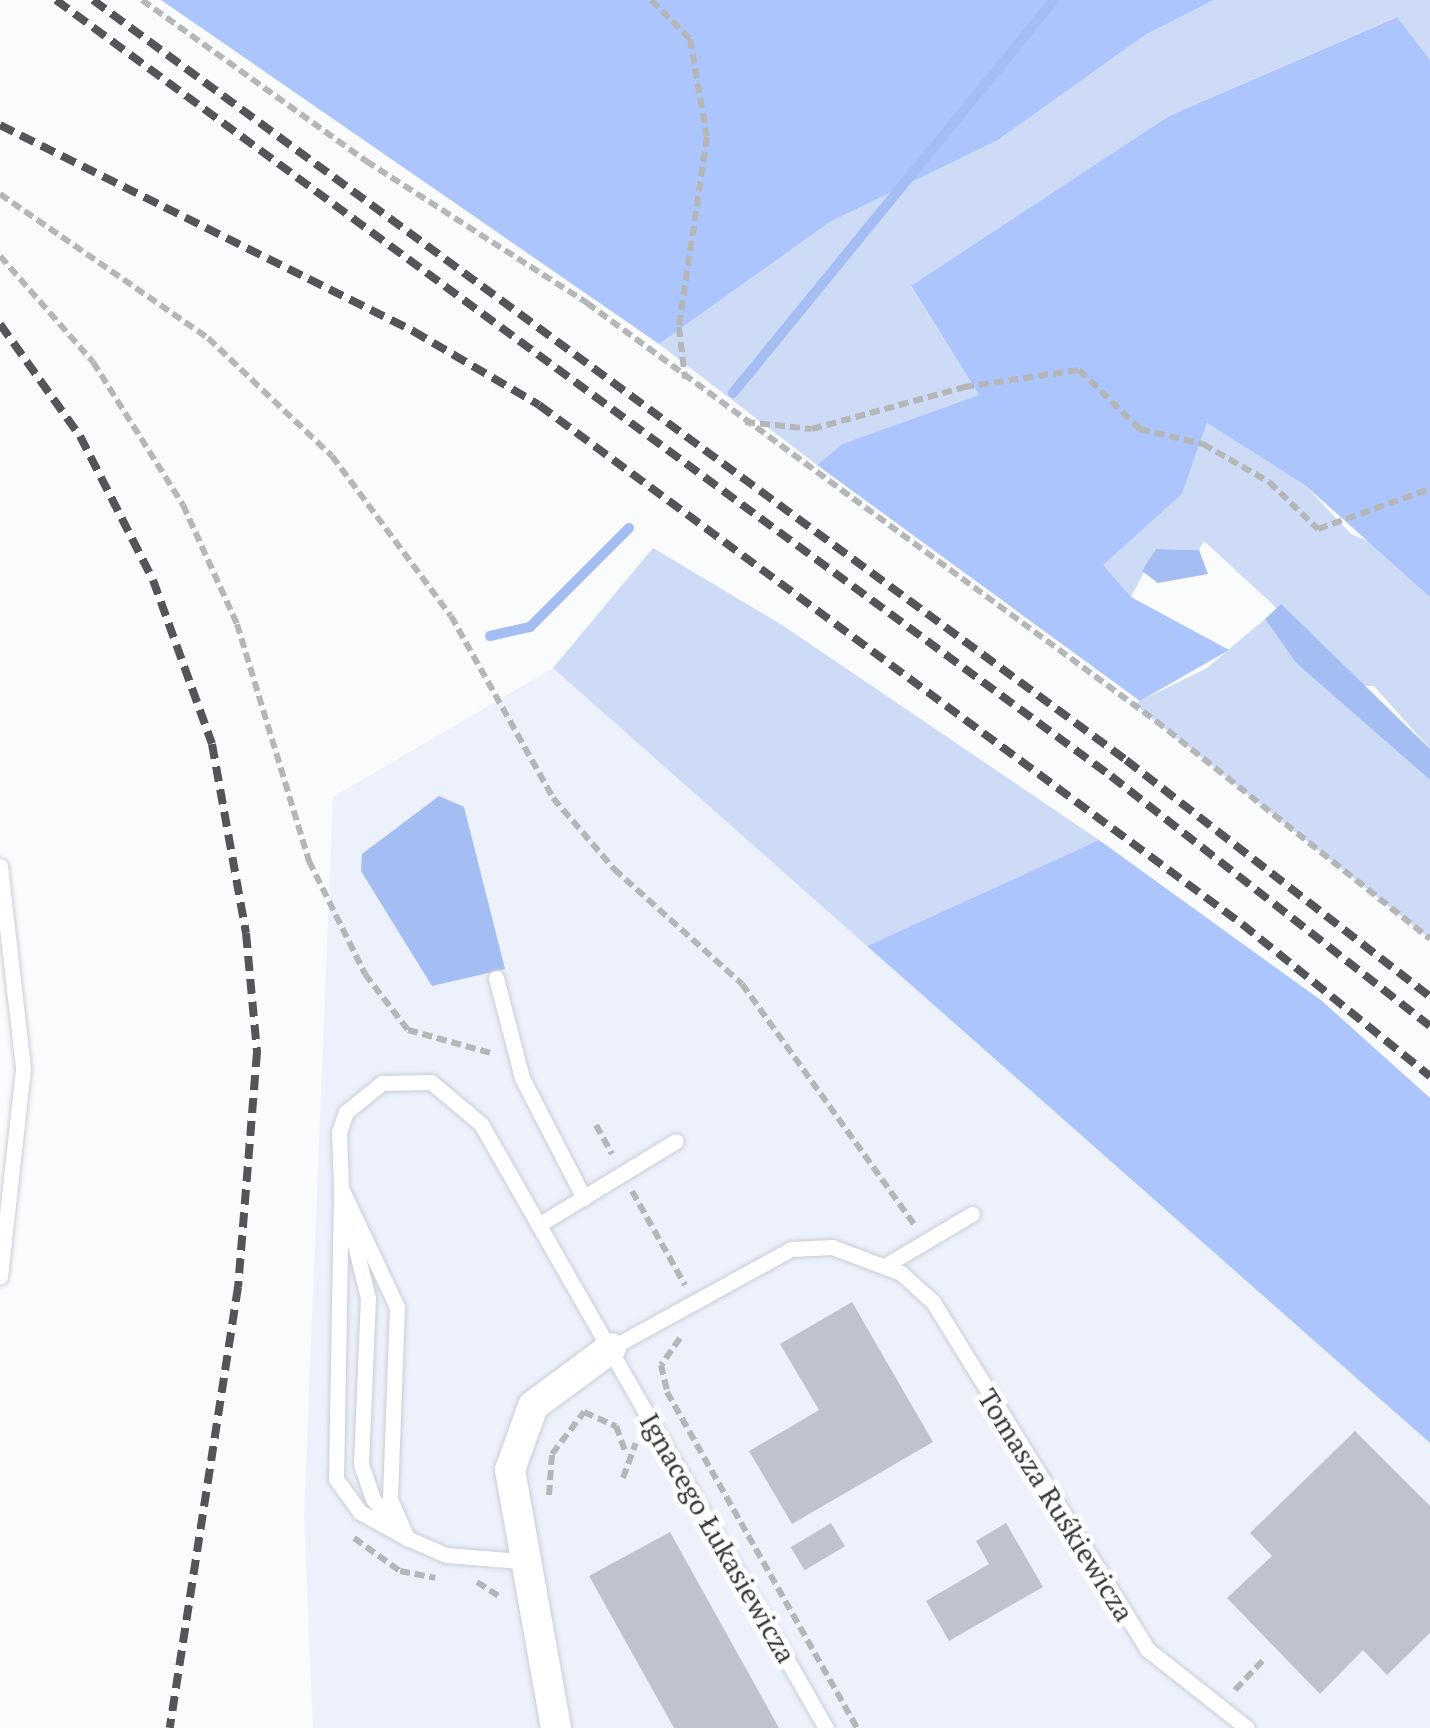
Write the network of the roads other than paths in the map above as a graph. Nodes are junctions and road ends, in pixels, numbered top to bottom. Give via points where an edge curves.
1 (0, 866) edge
2 (496, 978) dead end
3 (676, 1141) dead end
4 (341, 1188) junction
5 (584, 1198) junction
6 (972, 1214) dead end
7 (540, 1224) junction
8 (886, 1266) junction
9 (0, 1278) edge
10 (610, 1348) junction
11 (407, 1538) junction
12 (520, 1561) junction
13 (556, 1728) edge
14 (826, 1728) edge
15 (1246, 1728) edge

1 - 9 lane via 23,1069
2 - 5 lane via 515,1060
3 - 5 lane
4 - 7 lane, Ignacego Łukasiewicza via 346,1112 382,1083 431,1082 474,1115
4 - 11 lane via 397,1307 390,1499
4 - 11 lane via 368,1298 361,1464 372,1499
4 - 11 lane via 336,1479 360,1512
5 - 7 lane
6 - 8 lane
7 - 10 lane, Ignacego Łukasiewicza
8 - 10 lane, Tomasza Ruśkiewicza via 832,1247 775,1255
8 - 15 lane, Tomasza Ruśkiewicza via 933,1302 1147,1650
10 - 12 street via 550,1386 521,1429 510,1470
10 - 14 lane, Ignacego Łukasiewicza
11 - 12 lane via 446,1555
12 - 13 street

